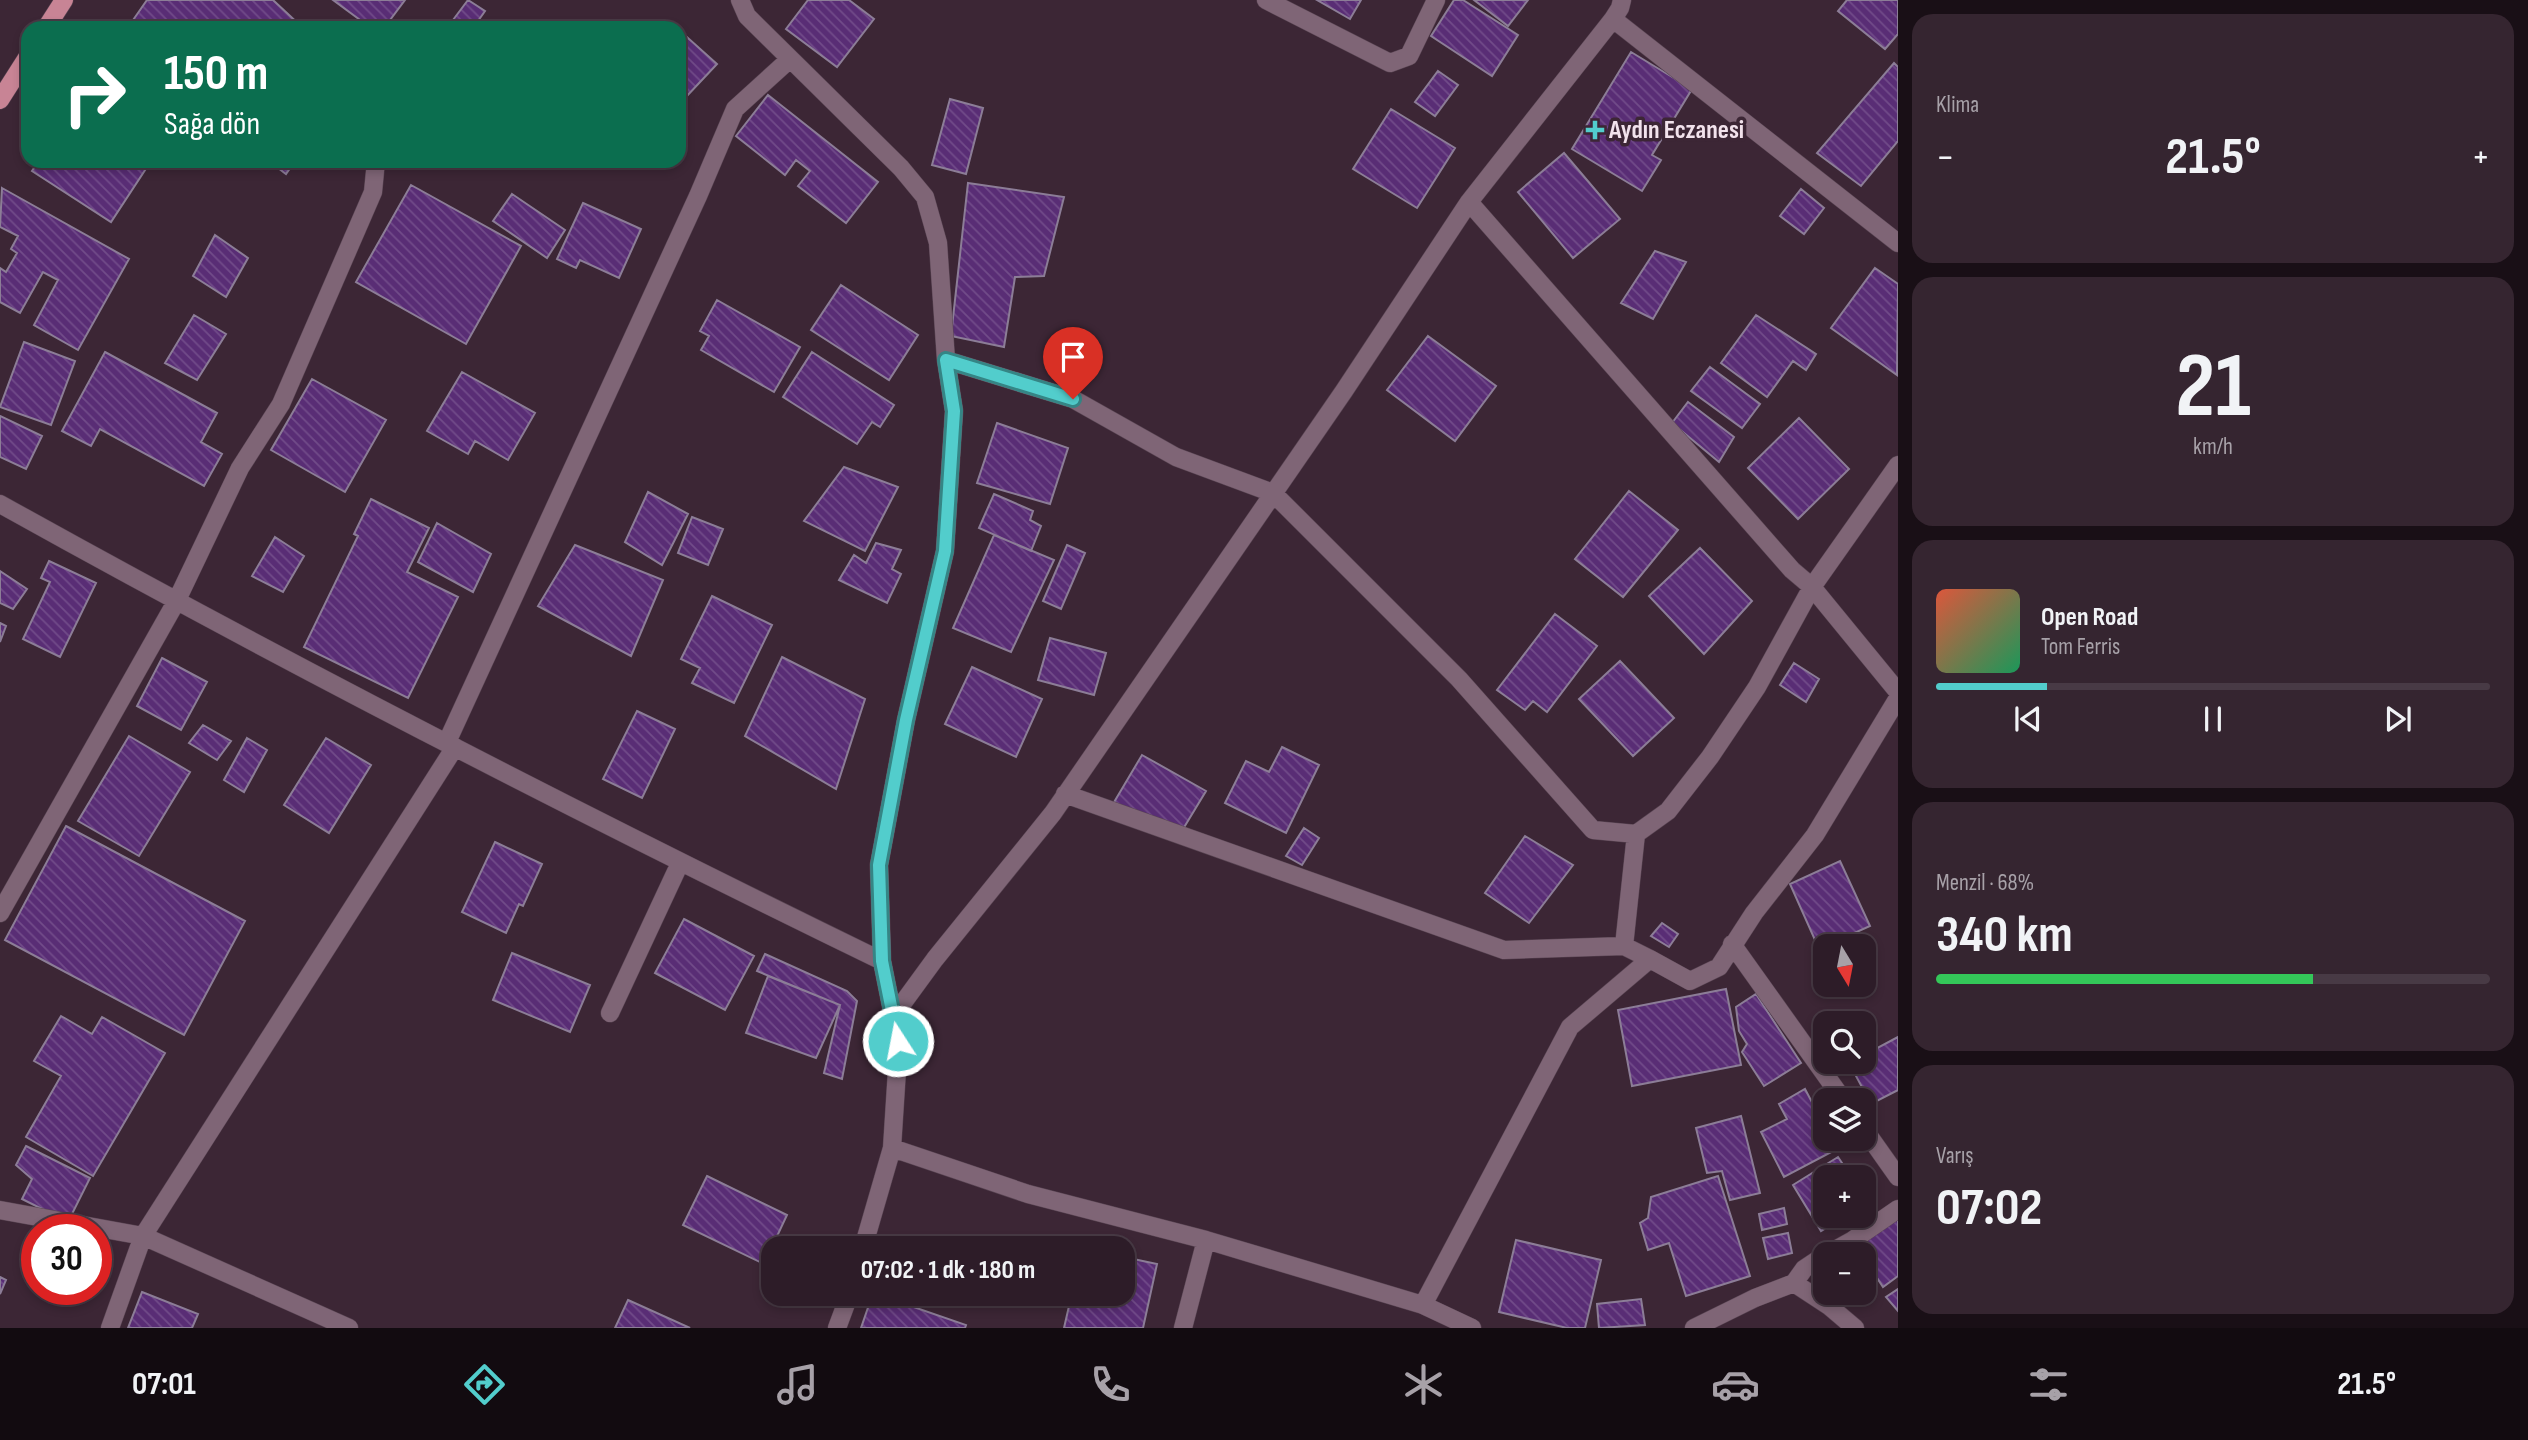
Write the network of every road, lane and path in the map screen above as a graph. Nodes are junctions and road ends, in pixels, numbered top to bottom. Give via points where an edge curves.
1 (64, 0) edge
2 (740, 0) edge
3 (1266, 0) edge
4 (1436, 0) edge
5 (1622, 0) edge
6 (1613, 19) junction
7 (50, 21) edge
8 (790, 59) junction
9 (21, 67) edge
10 (0, 100) edge
11 (375, 168) edge
12 (1469, 202) junction
13 (1898, 243) edge
14 (946, 360) junction
15 (1898, 465) edge
16 (1273, 493) junction
17 (0, 504) edge
18 (1812, 586) junction
19 (176, 602) junction
20 (1898, 692) edge
21 (1898, 698) edge
22 (451, 745) junction
23 (1065, 794) junction
24 (1636, 834) junction
25 (680, 863) junction
26 (0, 912) edge
27 (1732, 944) junction
28 (1624, 946) junction
29 (1650, 959) junction
30 (882, 961) junction
31 (610, 1013) dead end
32 (898, 1041) junction
33 (1835, 1088) edge
34 (1876, 1146) edge
35 (892, 1148) junction
36 (1898, 1177) edge
37 (1898, 1209) edge
38 (0, 1210) edge
39 (143, 1236) junction
40 (866, 1236) edge
41 (1206, 1240) junction
42 (1849, 1242) edge
43 (1813, 1263) edge
44 (1794, 1283) junction
45 (1423, 1305) junction
46 (845, 1306) edge
47 (110, 1328) edge
48 (349, 1328) edge
49 (837, 1328) edge
50 (1183, 1328) edge
51 (1472, 1328) edge
52 (1694, 1328) edge
53 (1855, 1328) edge

1 - 7 main road
2 - 8 street via 747,16
3 - 4 street via 1390,63 1409,56
5 - 6 street
6 - 12 street
6 - 13 street
8 - 14 street via 901,167 925,197 938,243
8 - 22 street via 735,109
9 - 10 main road
11 - 19 street via 373,192 281,404 240,468
12 - 16 street
12 - 18 street via 1792,570
14 - 16 street via 1073,399 1176,457
14 - 30 street via 954,411 945,551 879,865
15 - 18 street
16 - 23 street
16 - 24 street via 1459,678 1593,830
17 - 19 street
18 - 20 street
18 - 24 street via 1756,687 1710,757 1668,811
19 - 22 street
19 - 26 street
21 - 27 street via 1815,835
22 - 25 street
22 - 39 street
23 - 28 street via 1504,950
23 - 32 street via 897,1012
24 - 28 street
25 - 30 street
25 - 31 street
27 - 29 street via 1719,967 1690,981
27 - 33 street
28 - 29 street
29 - 45 street via 1570,1027
30 - 32 street
32 - 35 street
34 - 36 street
35 - 40 street
35 - 41 street via 1028,1194
37 - 42 street
38 - 39 street
39 - 47 street
39 - 48 street
41 - 45 street
41 - 50 street
43 - 44 street
44 - 52 street
44 - 53 street
45 - 51 street
46 - 49 street

